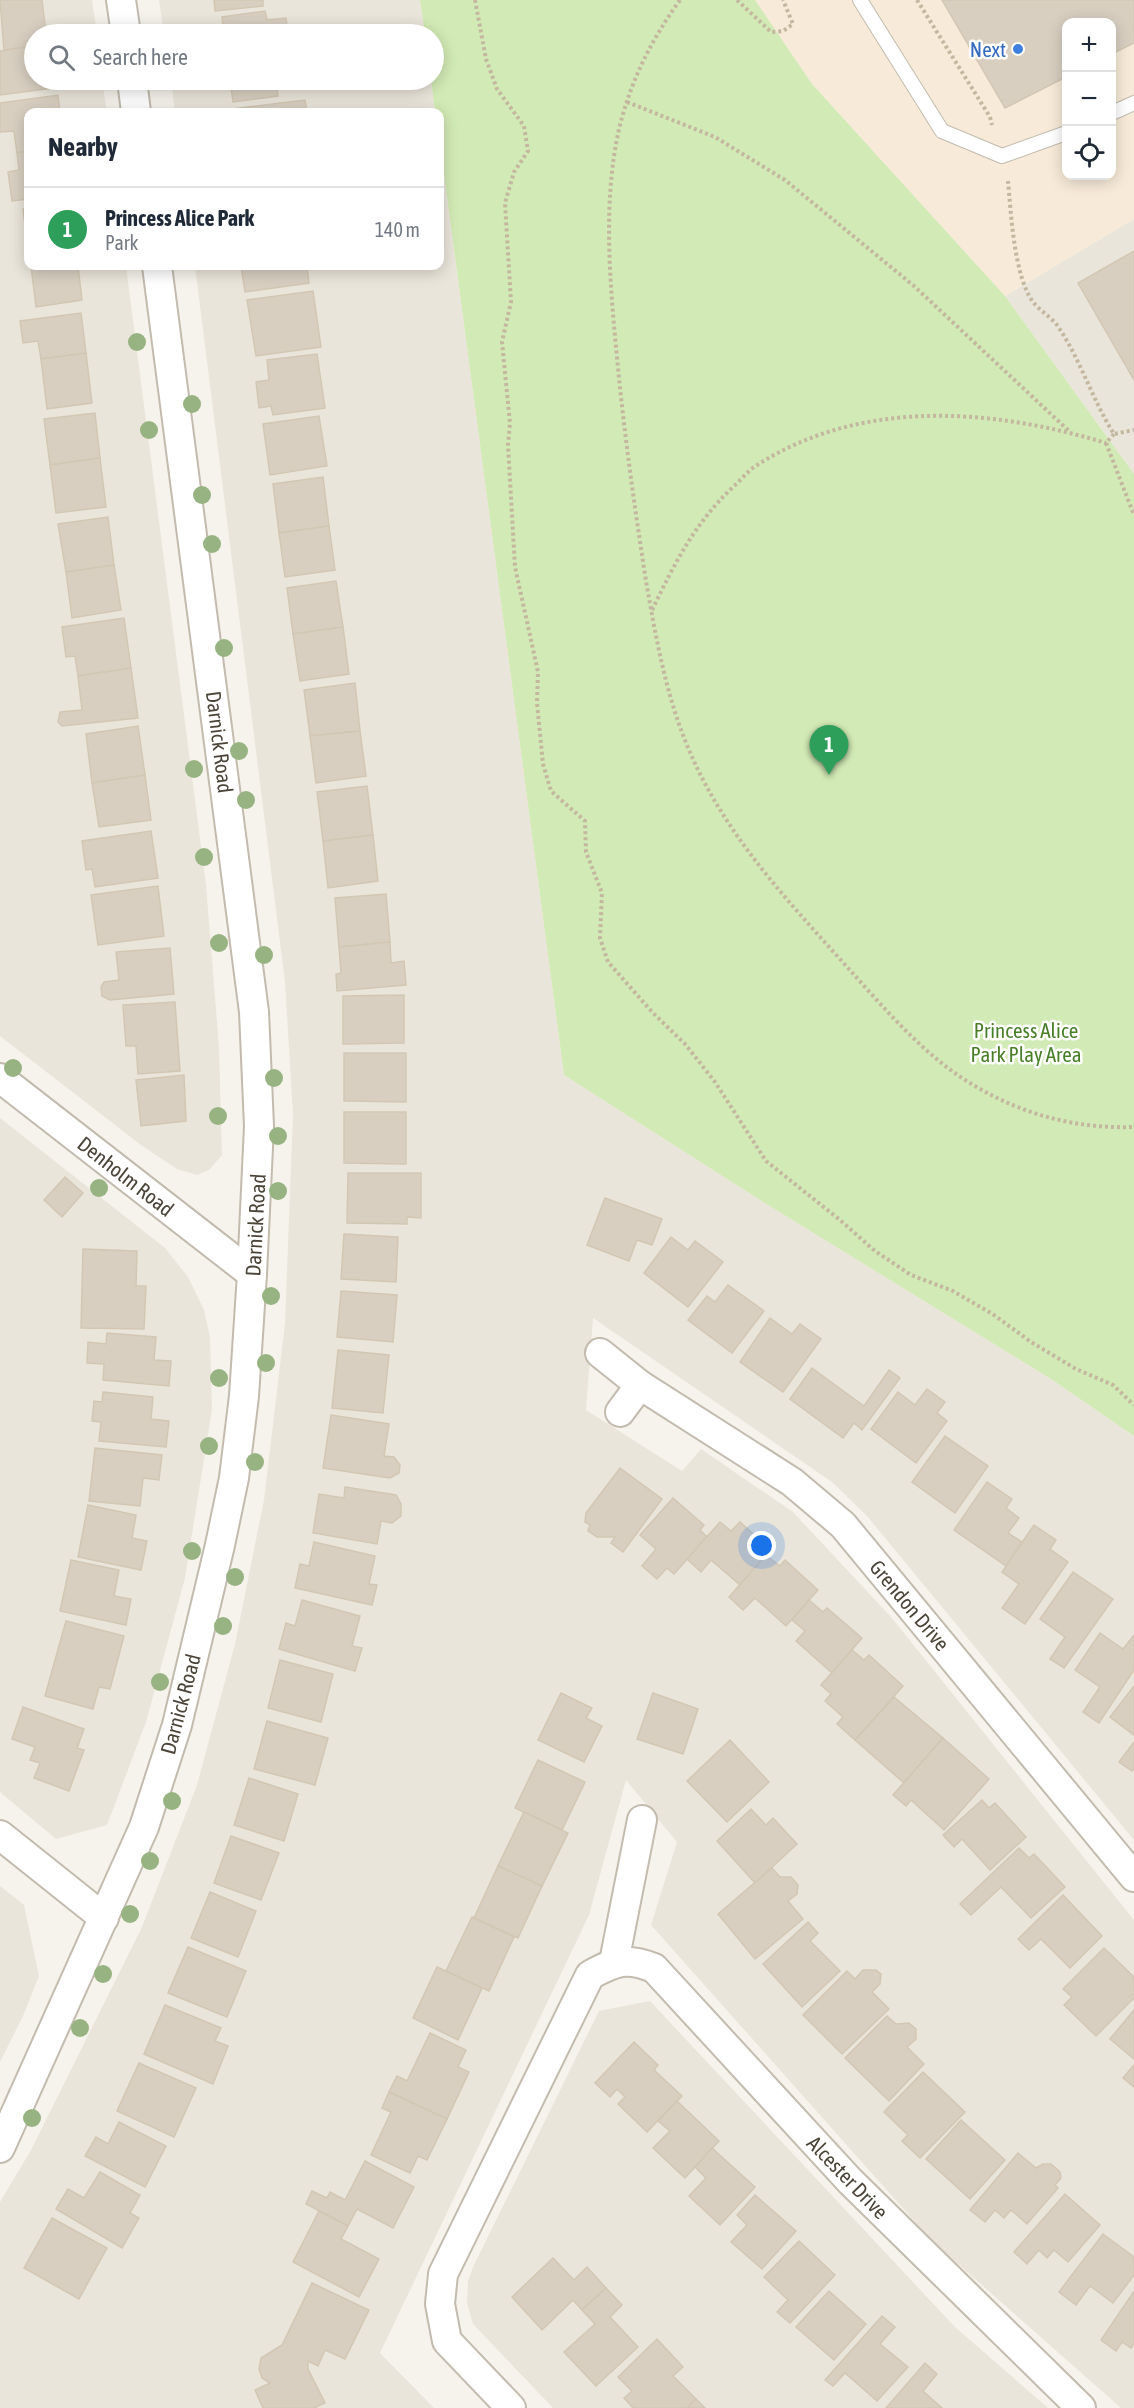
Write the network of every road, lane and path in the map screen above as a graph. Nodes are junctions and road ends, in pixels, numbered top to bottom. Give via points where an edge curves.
1 (121, 0) edge
2 (475, 0) edge
3 (680, 0) edge
4 (737, 0) edge
5 (783, 0) edge
6 (860, 0) edge
7 (125, 24) edge
8 (133, 90) edge
9 (627, 102) junction
10 (1134, 103) edge
11 (136, 108) edge
12 (1116, 111) edge
13 (1062, 134) edge
14 (158, 270) edge
15 (1024, 281) dead end
16 (1134, 430) edge
17 (1070, 432) junction
18 (1114, 434) junction
19 (1106, 443) junction
20 (1134, 515) edge
21 (651, 611) junction
22 (0, 1078) edge
23 (1134, 1126) edge
24 (252, 1274) junction
25 (600, 1353) dead end
26 (640, 1385) junction
27 (1134, 1405) edge
28 (620, 1412) dead end
29 (642, 1820) dead end
30 (0, 1834) edge
31 (1134, 1877) edge
32 (104, 1918) junction
33 (614, 1962) junction
34 (0, 2148) edge
35 (511, 2408) edge
36 (1081, 2408) edge

1 - 7 street
2 - 27 path via 486,59 497,89 524,126 528,152 514,172 505,203 511,302 502,342 510,423 514,567 538,672 543,765 551,790 585,821 586,852 602,893 600,938 608,962 692,1052 766,1161 875,1251 911,1275 952,1291 994,1315 1076,1369 1113,1386
3 - 9 path via 634,75
4 - 5 path via 771,32 783,31 793,24
6 - 13 lane via 942,131 1002,156
8 - 11 street
9 - 17 path via 715,137 785,180 914,286
9 - 21 path via 612,185 611,291 629,478
10 - 12 lane
14 - 24 street, Darnick Road via 254,1012 259,1126
15 - 18 path via 1033,301 1059,327
16 - 18 path
17 - 19 path
17 - 21 path via 958,415 917,415 867,422 818,436 753,468 727,493 685,544
18 - 19 path
19 - 20 path
21 - 23 path via 662,670 688,747 716,806 761,871 902,1027 972,1085 1003,1101 1084,1126
22 - 24 street, Denholm Road
24 - 32 street, Darnick Road via 244,1396 234,1478 220,1545 177,1725 144,1827
25 - 26 street, Grendon Drive
26 - 28 street
26 - 31 street, Grendon Drive via 792,1482 843,1525
29 - 33 street
30 - 32 street
32 - 34 street, Darnick Road
33 - 35 street via 590,1976 578,1996 443,2274 440,2304 447,2341
33 - 36 street, Alcester Drive via 636,1961 654,1968 850,2181

